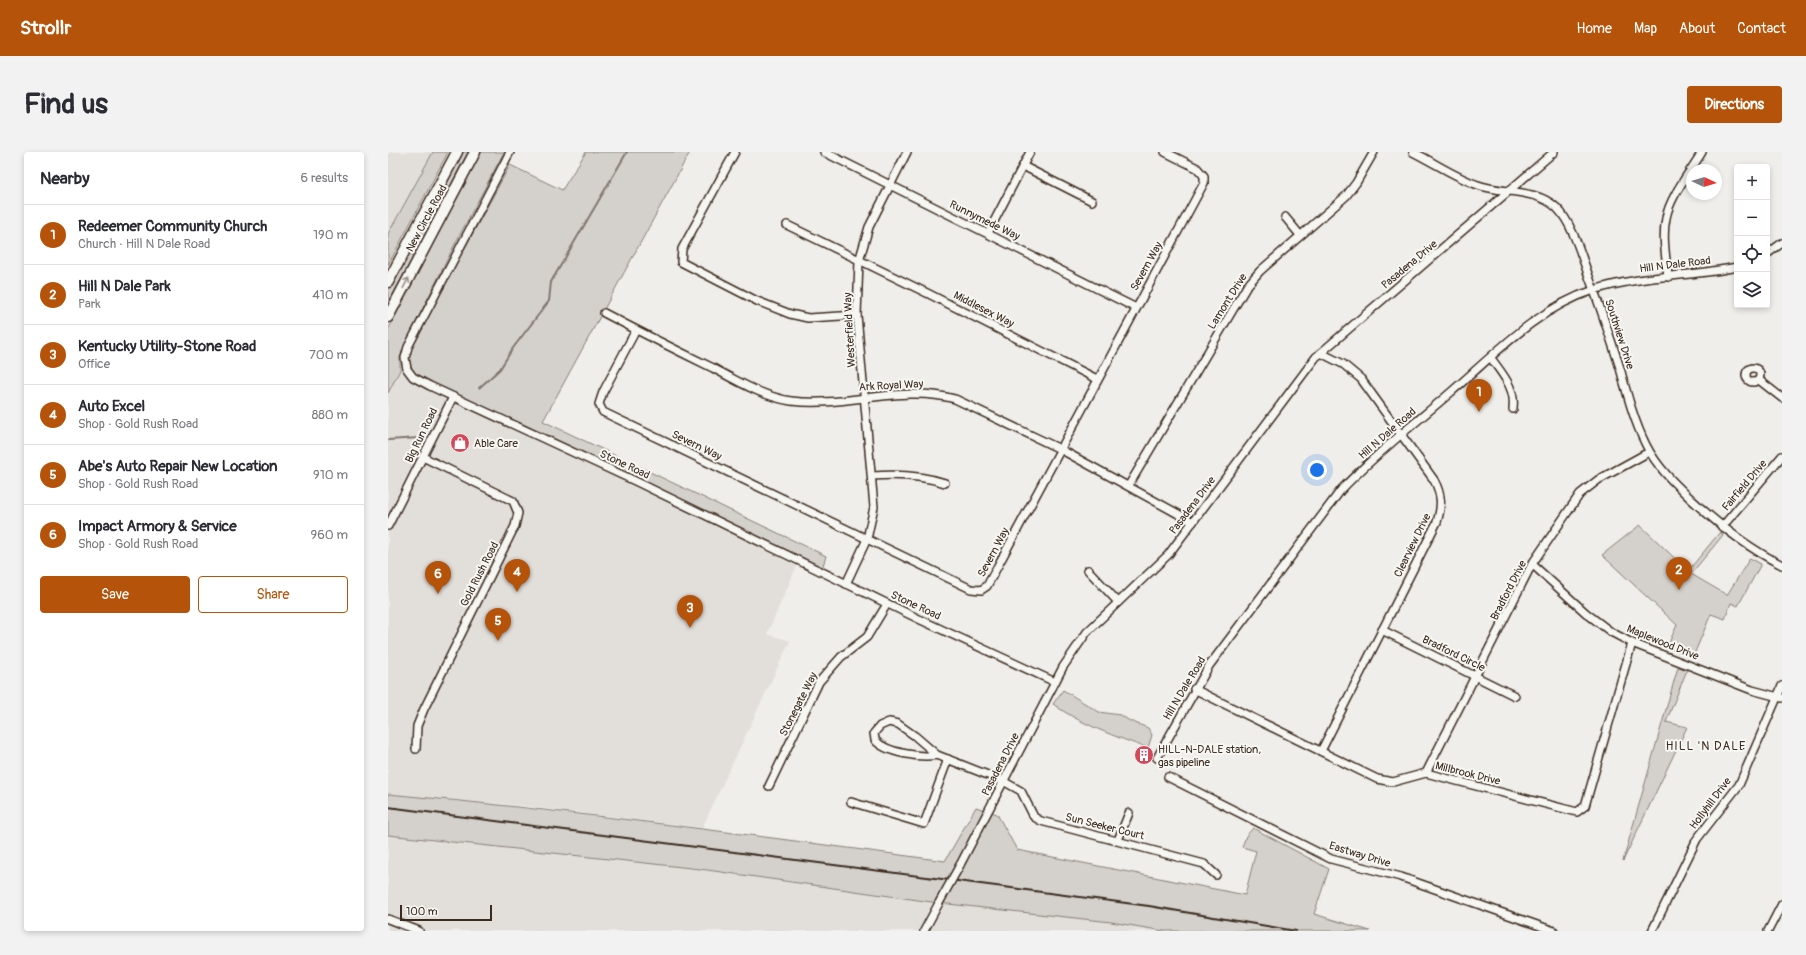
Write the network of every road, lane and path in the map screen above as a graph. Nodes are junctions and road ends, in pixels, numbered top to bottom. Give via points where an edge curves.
1 (457, 152) edge
2 (475, 152) edge
3 (510, 152) edge
4 (735, 152) edge
5 (824, 152) edge
6 (907, 152) edge
7 (1030, 152) edge
8 (1165, 152) edge
9 (1374, 152) edge
10 (1413, 152) edge
11 (1554, 152) edge
12 (1702, 152) edge
13 (1023, 166) junction
14 (890, 185) junction
15 (1508, 192) junction
16 (1092, 201) dead end
17 (1285, 217) dead end
18 (787, 225) dead end
19 (988, 233) junction
20 (1300, 235) junction
21 (1782, 243) edge
22 (1770, 252) edge
23 (859, 261) junction
24 (1734, 267) edge
25 (1668, 277) junction
26 (388, 282) edge
27 (1593, 290) junction
28 (1136, 308) junction
29 (604, 313) dead end
30 (857, 315) junction
31 (388, 317) edge
32 (636, 330) junction
33 (1320, 353) junction
34 (1491, 358) junction
35 (1097, 379) junction
36 (1759, 380) dead end
37 (453, 397) junction
38 (864, 397) junction
39 (1782, 398) edge
40 (1513, 409) dead end
41 (1401, 434) junction
42 (1060, 449) junction
43 (1649, 452) junction
44 (1782, 456) edge
45 (424, 457) junction
46 (872, 476) junction
47 (945, 483) dead end
48 (1129, 486) junction
49 (1193, 522) junction
50 (388, 526) edge
51 (1722, 527) junction
52 (867, 538) junction
53 (1532, 564) junction
54 (1782, 565) edge
55 (1088, 570) dead end
56 (846, 584) junction
57 (1118, 602) junction
58 (887, 604) junction
59 (1382, 630) junction
60 (1632, 643) junction
61 (1476, 676) junction
62 (1055, 682) junction
63 (1782, 686) edge
64 (1194, 689) junction
65 (1515, 696) dead end
66 (1779, 698) edge
67 (416, 749) dead end
68 (1321, 751) junction
69 (937, 755) junction
70 (1157, 758) dead end
71 (948, 759) junction
72 (1426, 774) junction
73 (1168, 777) dead end
74 (1003, 781) junction
75 (769, 786) dead end
76 (851, 802) dead end
77 (1129, 813) dead end
78 (1118, 840) junction
79 (1216, 875) dead end
80 (1782, 904) edge
81 (388, 919) edge
82 (419, 931) edge
83 (924, 931) edge
84 (1554, 931) edge
85 (1652, 931) edge
86 (1768, 931) edge

1 - 26 highway, New Circle Road
31 -> 2 highway, New Circle Road
3 - 37 street, Stone Road via 405,354 405,365 414,377
4 - 30 street via 682,249 681,262 757,301 790,314 808,318
5 - 14 street, Runnymede Way
6 - 14 street, Westerfield Way
7 - 13 street
8 - 28 street, Severn Way via 1197,168 1204,176 1204,183
9 - 20 street, Lamont Drive via 1346,196
10 - 15 street, Southview Drive via 1471,182
11 - 15 street, Pasadena Drive
12 - 25 street via 1672,201 1666,217
13 - 16 street
13 - 19 street
14 - 19 street, Runnymede Way
14 - 23 street, Westerfield Way via 869,227
15 - 27 street, Southview Drive via 1538,196 1558,209 1569,226
15 - 33 street, Pasadena Drive
17 - 20 street
18 - 23 street, Middlesex Way
19 - 28 street, Runnymede Way
20 - 48 street, Lamont Drive via 1247,286
21 - 22 street
23 - 30 street, Westerfield Way
23 - 35 street, Middlesex Way
24 - 25 street, Hill N Dale Road
25 - 27 street, Hill N Dale Road
27 - 34 street, Hill N Dale Road via 1567,300 1551,310
27 - 43 street, Southview Drive via 1610,335 1636,421
28 - 35 street, Severn Way
29 - 32 street, Ark Royal Way
30 - 38 street, Westerfield Way
32 - 38 street, Ark Royal Way via 743,384 783,399 814,401
32 - 52 street, Severn Way via 603,392 599,404 603,412
33 - 41 street, Clearview Drive via 1336,360 1356,374
33 - 49 street, Pasadena Drive
34 - 40 street via 1512,389
34 - 41 street, Hill N Dale Road
35 - 42 street, Severn Way
36 - 39 street
37 - 45 street, Big Run Road
37 - 56 street, Stone Road via 635,481
38 - 42 street, Ark Royal Way via 912,393 941,395 968,404
38 - 46 street, Westerfield Way
41 - 59 street, Clearview Drive via 1434,480 1442,506 1437,522
41 - 64 street, Hill N Dale Road via 1341,490 1221,649
42 - 48 street, Ark Royal Way
42 - 52 street, Severn Way via 987,586 981,590 971,589
43 - 51 street, Southview Drive via 1666,474
43 - 53 street, Bradford Drive via 1598,480 1580,494
44 - 51 street, Fairfield Drive
45 - 50 street, Big Run Road
45 - 67 street, Gold Rush Road via 513,501 518,513 515,526 424,709 417,726
46 - 47 street via 918,476
46 - 52 street, Westerfield Way via 874,513
48 - 49 street, Ark Royal Way
49 - 57 street, Pasadena Drive via 1160,562
51 - 54 street, Southview Drive via 1748,546
52 - 56 street, Westerfield Way
53 - 60 street, Maplewood Drive via 1592,619
53 - 61 street, Bradford Drive
55 - 57 street
56 - 58 street, Stone Road
57 - 62 street, Pasadena Drive via 1081,639
58 - 62 street, Stone Road
58 - 75 street, Stonegate Way via 868,637 841,657 820,682
59 - 61 street, Bradford Circle
59 - 68 street, Clearview Drive
60 - 66 street, Maplewood Drive
60 - 72 street, Millbrook Drive via 1582,810 1573,812
61 - 65 street, Bradford Circle
61 - 72 street, Bradford Drive
62 - 74 street, Pasadena Drive
63 - 66 street, Hollyhill Drive
64 - 68 street, Millbrook Drive
64 - 70 street, Hill N Dale Road
66 - 85 street, Hollyhill Drive via 1739,785 1697,839
68 - 72 street, Millbrook Drive via 1366,774 1386,781
69 - 69 street via 924,757 885,748 875,740 874,733 888,722 898,724
69 - 71 street, Sun Seeker Court
71 - 74 street, Sun Seeker Court
71 - 76 street via 924,824
73 - 84 street, Eastway Drive via 1331,859 1401,877
74 - 78 street, Sun Seeker Court via 1021,791 1034,817 1041,821
74 - 83 street, Pasadena Drive, bridge
77 - 78 street
78 - 79 street, Sun Seeker Court via 1204,864
80 - 86 street
81 - 82 street

